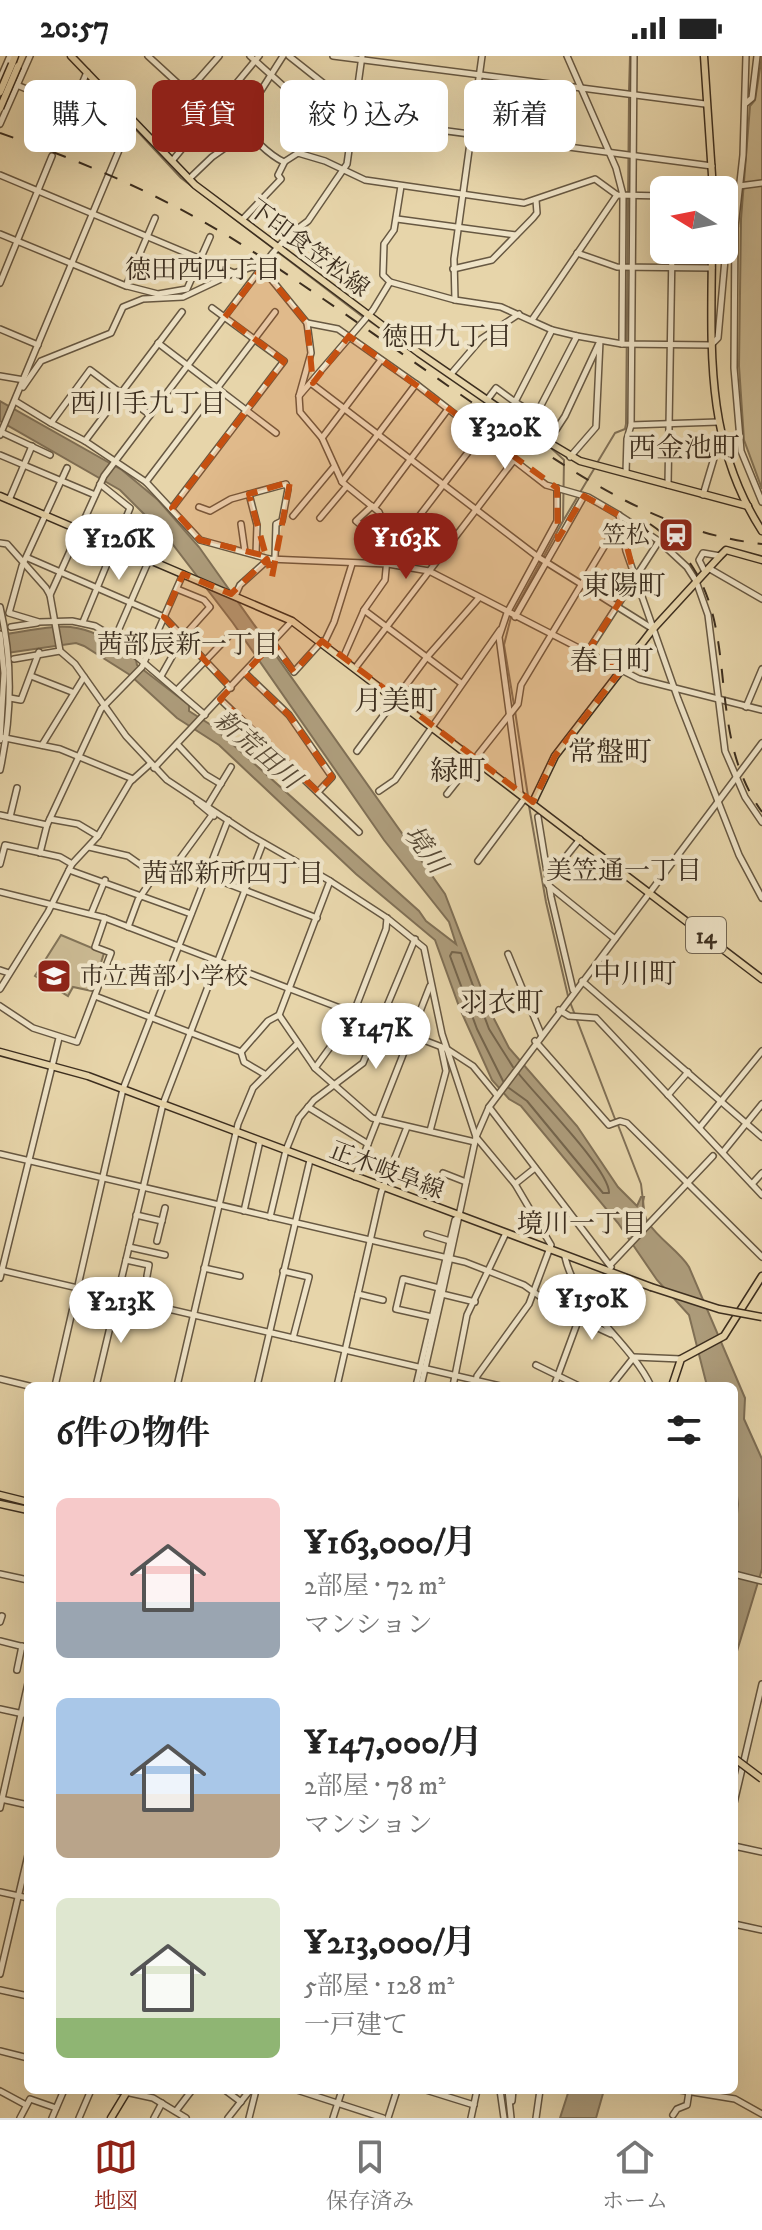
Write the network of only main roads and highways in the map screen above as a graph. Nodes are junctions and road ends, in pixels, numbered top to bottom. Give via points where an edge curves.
1 (22, 56) edge
2 (71, 56) edge
3 (704, 56) edge
4 (14, 60) edge
5 (0, 92) edge
6 (0, 108) edge
7 (713, 176) edge
8 (712, 264) edge
9 (0, 496) edge
10 (748, 506) junction
11 (762, 531) edge
12 (762, 560) edge
13 (527, 798) junction
14 (762, 979) edge
15 (0, 1052) edge
16 (762, 1276) edge
17 (762, 1317) edge
18 (673, 1382) edge
19 (0, 1495) edge
20 (0, 1504) edge
21 (24, 1504) edge
22 (24, 1506) edge
23 (738, 1761) edge
24 (762, 1779) edge
25 (125, 2094) edge
26 (111, 2118) edge

1 - 4 main road
2 - 10 main road, 下印食笠松線 via 189,179 276,250 365,318 570,457
3 - 7 main road
4 - 5 main road, bridge
4 - 6 main road, bridge
8 - 10 main road via 711,345 720,438
9 - 13 main road, 14 via 292,621
10 - 11 main road
12 - 13 main road via 726,550 720,556 653,629
13 - 14 main road, 14
15 - 17 main road, 正木岐阜線, bridge via 123,1089 651,1287
16 - 18 main road via 730,1329 681,1359
19 - 21 main road
20 - 22 main road
23 - 24 main road, bridge
25 - 26 main road

